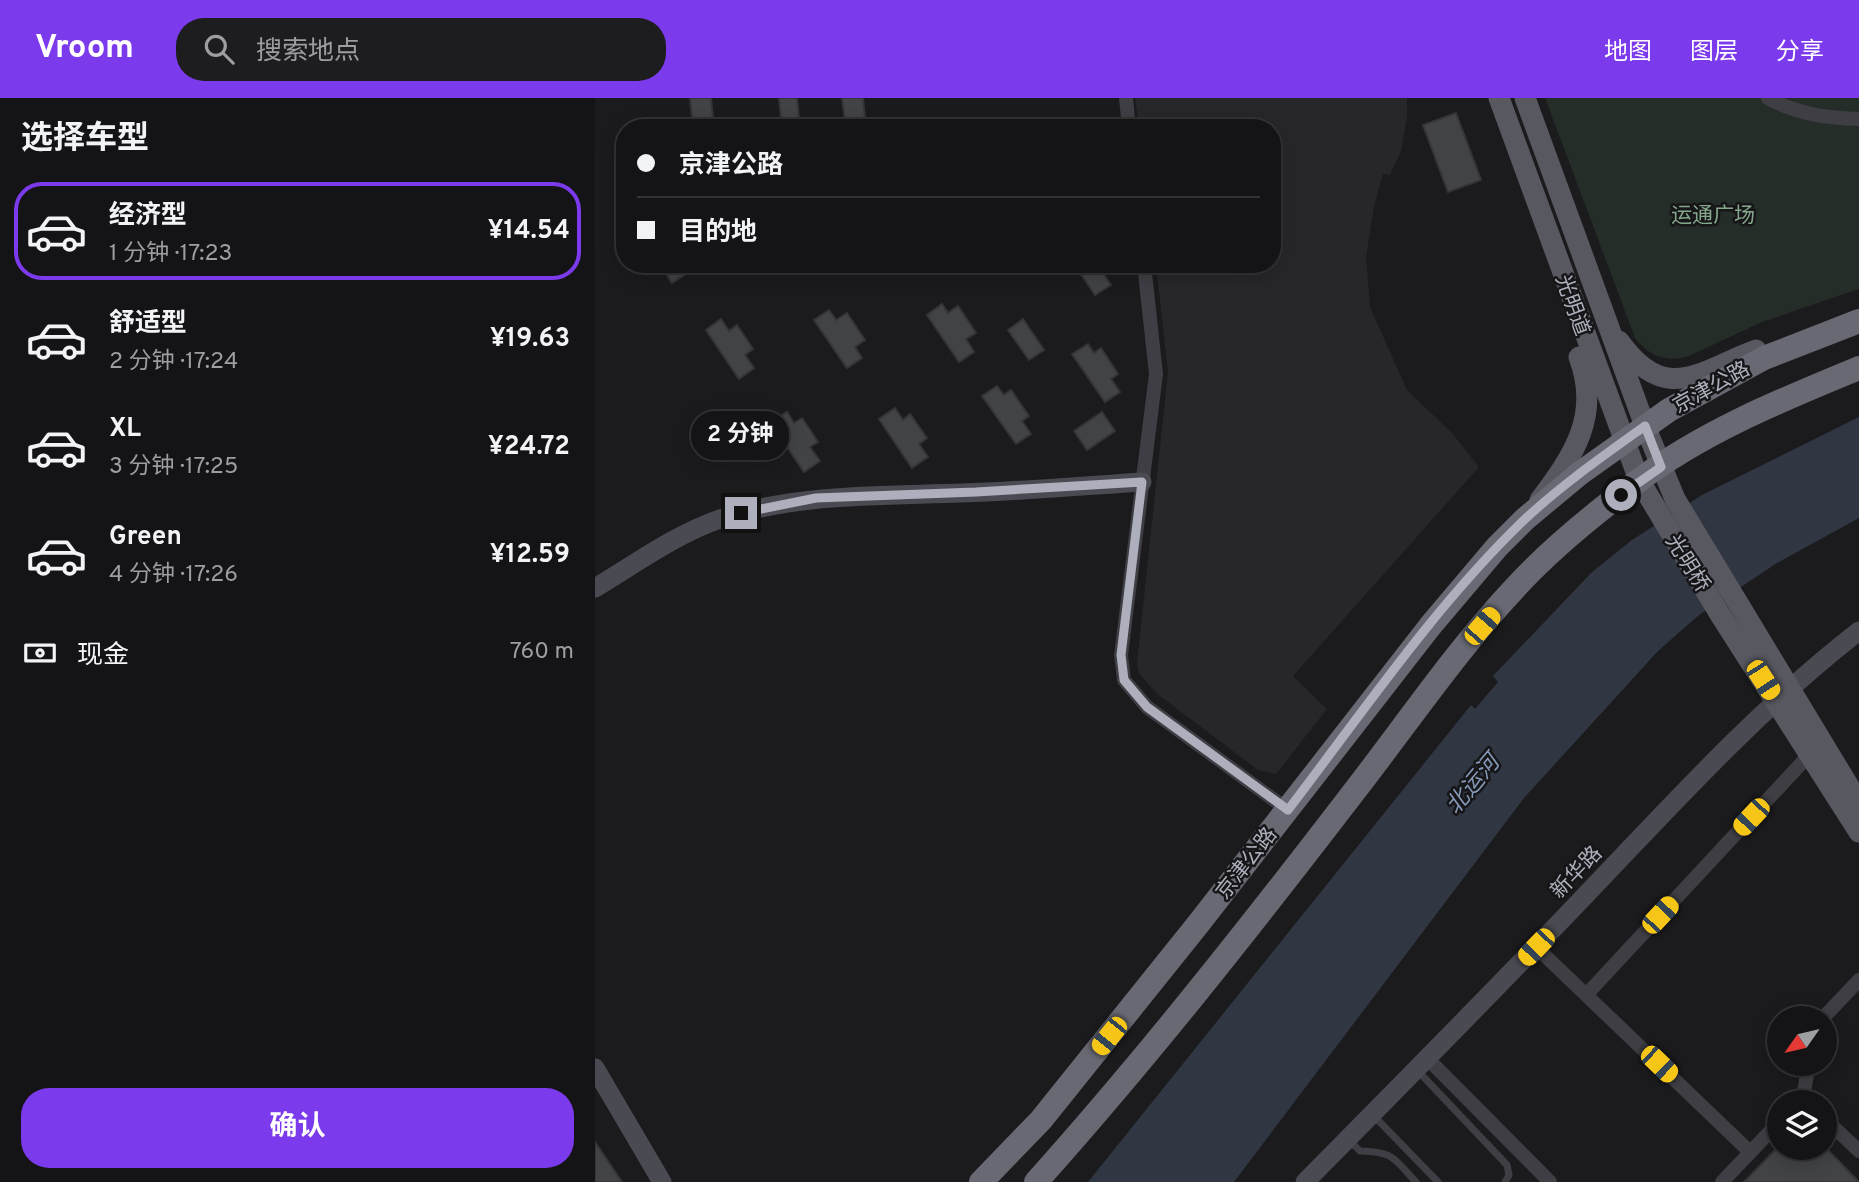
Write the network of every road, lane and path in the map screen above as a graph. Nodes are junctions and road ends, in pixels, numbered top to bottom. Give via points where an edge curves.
1 (1126, 98) edge
2 (1499, 98) edge
3 (1525, 98) edge
4 (1768, 98) edge
5 (1128, 119) edge
6 (1859, 119) edge
7 (1561, 271) junction
8 (1146, 273) edge
9 (1859, 321) edge
10 (1606, 322) junction
11 (1798, 343) junction
12 (1859, 368) edge
13 (1645, 426) junction
14 (1623, 441) junction
15 (1661, 467) junction
16 (1639, 480) junction
17 (1142, 482) junction
18 (1675, 499) joint
19 (1655, 510) joint
20 (1525, 519) junction
21 (595, 588) edge
22 (1859, 631) edge
23 (1859, 640) edge
24 (1786, 699) junction
25 (1810, 754) junction
26 (1859, 803) edge
27 (1288, 810) junction
28 (1859, 832) edge
29 (1539, 950) junction
30 (1859, 980) edge
31 (1587, 994) junction
32 (1834, 1006) edge
33 (595, 1068) edge
34 (1425, 1068) junction
35 (1375, 1117) junction
36 (1837, 1129) edge
37 (1767, 1134) edge
38 (1350, 1142) junction
39 (1857, 1145) edge
40 (1750, 1152) junction
41 (662, 1182) edge
42 (981, 1182) edge
43 (1035, 1182) edge
44 (1305, 1182) edge
45 (1316, 1182) edge
46 (1416, 1182) edge
47 (1438, 1182) edge
48 (1505, 1182) edge
49 (1550, 1182) edge
50 (1722, 1182) edge

1 - 5 street
2 - 7 main road, 光明道
3 - 10 main road, 光明道
4 - 6 street via 1825,118
7 - 14 main road, 光明道
7 - 20 main road via 1565,320 1588,389 1587,412 1570,456
8 - 17 street via 1156,374
9 - 11 highway, 京津公路
10 - 11 main road via 1634,359 1647,369 1678,379 1712,371 1771,345
10 - 13 main road, 光明道
11 - 13 highway, 京津公路
12 - 15 highway, 京津公路 via 1722,430
13 - 14 highway, 京津公路
13 - 15 main road, 光明道
14 - 16 main road, 光明道
14 - 20 highway, 京津公路
15 - 16 highway, 京津公路
15 - 18 main road, 光明道
16 - 19 main road, 光明道
16 - 43 highway, 京津公路 via 1515,587 1132,1071
17 - 21 street via 816,498 765,506 677,539
17 - 27 street via 1121,655 1124,680 1147,707
18 - 24 main road, 光明桥 via 1739,605
19 - 24 main road, 光明桥 via 1721,616
20 - 27 highway, 京津公路 via 1431,625
22 - 24 street, 新华路
23 - 24 street, 新华路
24 - 25 main road
24 - 26 main road
24 - 29 street, 新华路
25 - 28 main road
25 - 31 street
27 - 42 highway, 京津公路 via 1041,1120
29 - 31 street
29 - 34 street, 新华路
30 - 32 street
31 - 40 street
33 - 41 street
34 - 35 street, 新华路
34 - 48 lane via 1507,1165
34 - 49 street
35 - 38 street, 新华路
35 - 47 lane
36 - 39 street
37 - 40 street
38 - 44 street, 新华路
38 - 45 street, 新华路
38 - 46 lane via 1360,1151 1390,1155
40 - 50 street

